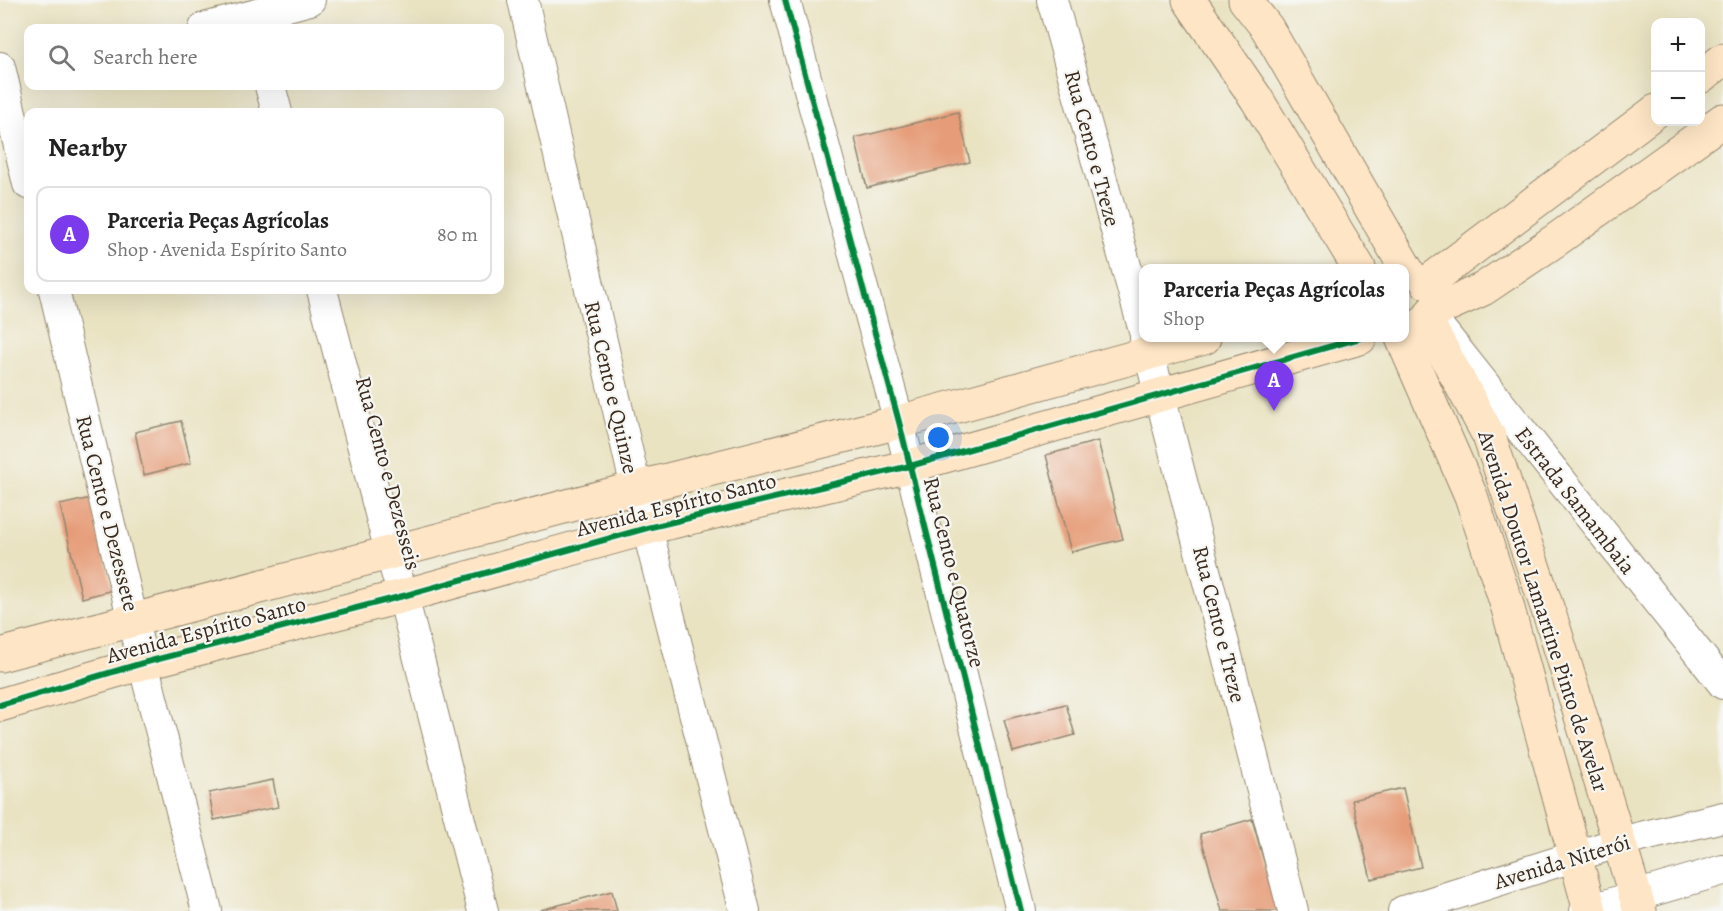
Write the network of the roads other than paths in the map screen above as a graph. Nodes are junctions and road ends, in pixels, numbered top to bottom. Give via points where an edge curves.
1 (310, 0) edge
2 (523, 0) edge
3 (785, 0) edge
4 (1052, 0) edge
5 (1189, 0) edge
6 (1245, 0) edge
7 (251, 15) edge
8 (218, 24) edge
9 (1723, 60) edge
10 (1705, 74) edge
11 (8, 77) edge
12 (271, 90) edge
13 (276, 108) edge
14 (1651, 115) edge
15 (1723, 120) edge
16 (24, 163) edge
17 (1357, 264) edge
18 (1394, 264) edge
19 (1409, 291) edge
20 (55, 294) edge
21 (323, 294) edge
22 (1417, 306) edge
23 (1139, 315) edge
24 (1140, 342) edge
25 (1147, 342) edge
26 (1346, 342) edge
27 (1161, 396) junction
28 (899, 422) junction
29 (910, 466) junction
30 (636, 488) junction
31 (648, 528) junction
32 (390, 552) junction
33 (403, 596) junction
34 (134, 621) junction
35 (0, 655) edge
36 (142, 663) junction
37 (1723, 684) edge
38 (0, 705) edge
39 (1723, 817) edge
40 (1620, 842) junction
41 (1575, 856) junction
42 (1723, 870) edge
43 (1638, 904) edge
44 (1588, 910) edge
45 (207, 911) edge
46 (483, 911) edge
47 (746, 911) edge
48 (1021, 911) edge
49 (1293, 911) edge
50 (1403, 911) edge

1 - 7 street
2 - 30 street, Rua Cento e Quinze
3 - 28 street, Rua Cento e Quatorze
4 - 23 street, Rua Cento e Treze
5 - 17 street via 1256,98
6 - 18 street, Avenida Doutor Lamartine Pinto de Avelar via 1267,28
7 - 8 street
9 - 10 street
11 - 16 street
12 - 13 street
14 - 22 street
15 - 22 street via 1483,289
19 - 22 street, Avenida Doutor Lamartine Pinto de Avelar
20 - 34 street, Rua Cento e Dezessete
21 - 32 street, Rua Cento e Dezesseis
22 - 37 street, Estrada Samambaia
22 - 40 street, Avenida Doutor Lamartine Pinto de Avelar via 1489,436
22 - 41 street, Avenida Doutor Lamartine Pinto de Avelar via 1471,496 1504,594
24 - 28 street, Avenida Espírito Santo
25 - 27 street, Rua Cento e Treze
26 - 27 street, Avenida Espírito Santo
27 - 29 street, Avenida Espírito Santo
27 - 49 street, Rua Cento e Treze
28 - 29 street, Rua Cento e Quatorze
28 - 30 street, Avenida Espírito Santo
29 - 31 street, Avenida Espírito Santo
29 - 48 street, Rua Cento e Quatorze
30 - 31 street, Rua Cento e Quinze
30 - 32 street, Avenida Espírito Santo
31 - 33 street, Avenida Espírito Santo
31 - 47 street, Rua Cento e Quinze
32 - 33 street, Rua Cento e Dezesseis
32 - 34 street, Avenida Espírito Santo
33 - 36 street, Avenida Espírito Santo
33 - 46 street, Rua Cento e Dezesseis
34 - 35 street, Avenida Espírito Santo
34 - 36 street, Rua Cento e Dezessete
36 - 38 street, Avenida Espírito Santo
36 - 45 street, Rua Cento e Dezessete
39 - 40 street, Avenida Niterói
40 - 41 street, Avenida Niterói
40 - 43 street, Avenida Doutor Lamartine Pinto de Avelar
41 - 44 street, Avenida Doutor Lamartine Pinto de Avelar
41 - 50 street, Avenida Niterói
42 - 43 street
43 - 44 street

